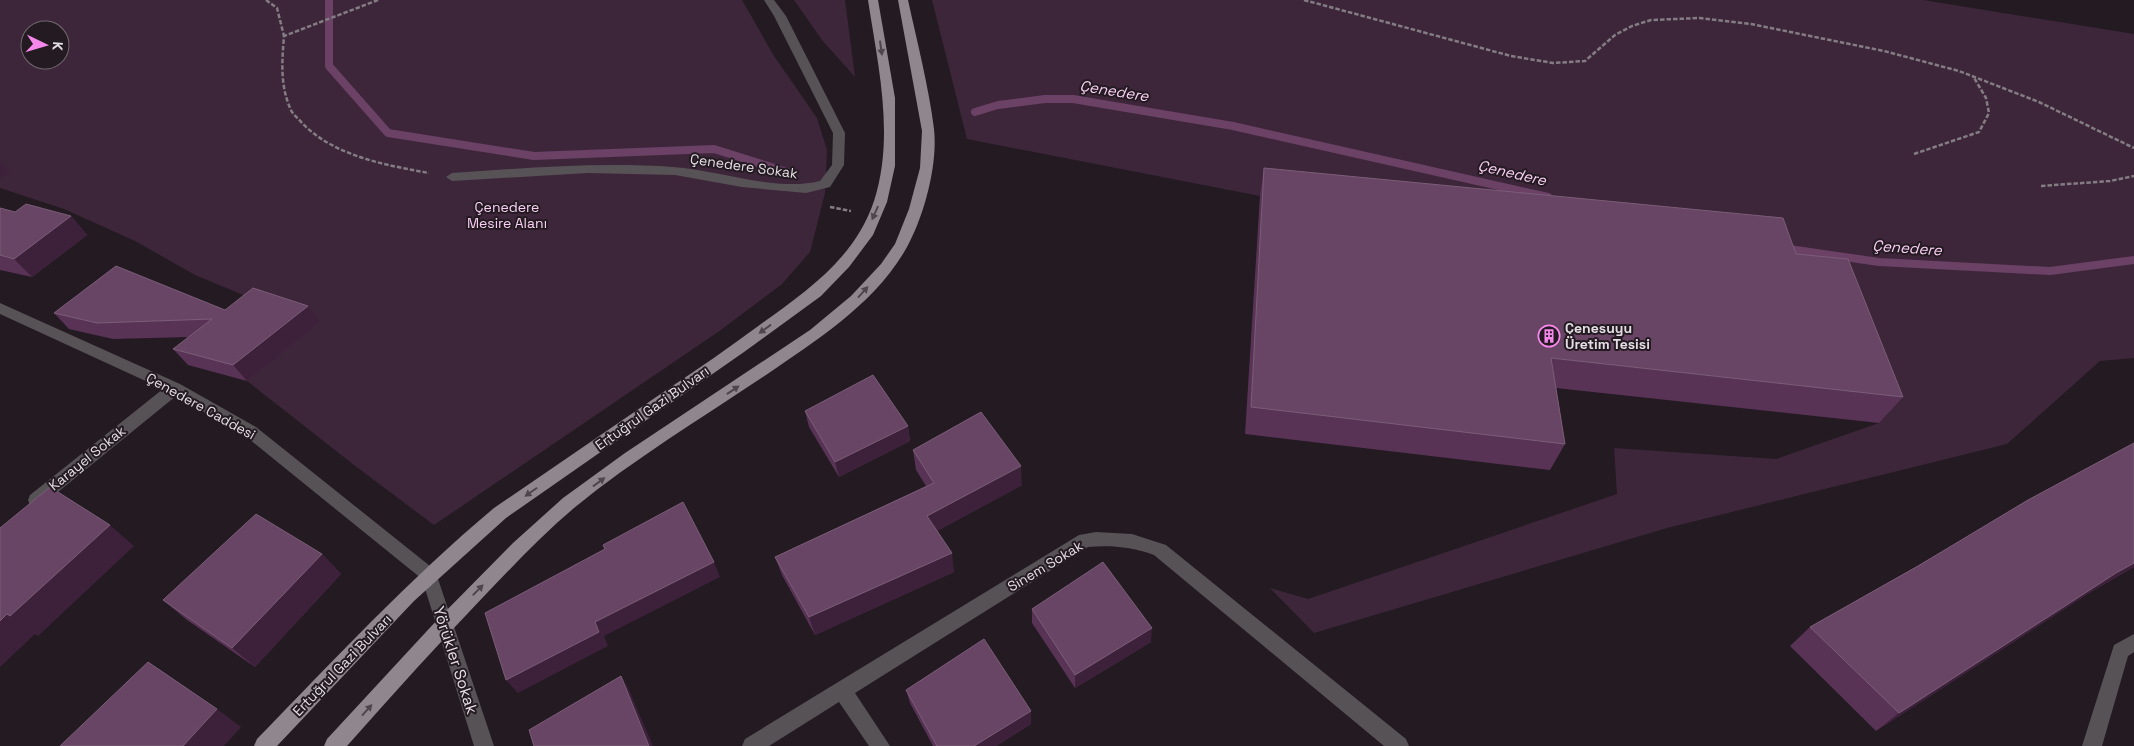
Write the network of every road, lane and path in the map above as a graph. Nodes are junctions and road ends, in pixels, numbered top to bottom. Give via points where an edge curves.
1 (266, 0) edge
2 (378, 0) edge
3 (769, 0) edge
4 (873, 0) edge
5 (903, 0) edge
6 (1304, 0) edge
7 (311, 26) dead end
8 (284, 36) dead end
9 (1973, 76) junction
10 (2134, 148) edge
11 (1914, 154) dead end
12 (2134, 176) edge
13 (452, 177) dead end
14 (2041, 186) dead end
15 (0, 308) edge
16 (174, 388) junction
17 (23, 511) edge
18 (429, 575) junction
19 (444, 625) junction
20 (2134, 642) edge
21 (842, 690) junction
22 (264, 746) edge
23 (334, 746) edge
24 (484, 746) edge
25 (752, 746) edge
26 (880, 746) edge
27 (1399, 746) edge
28 (2092, 746) edge

1 - 8 path via 277,8
2 - 7 path
3 - 13 street, Çenedere Sokak via 839,132 838,164 825,184 806,189 675,171 588,169
4 -> 18 main road, Ertuğrul Gazi Bulvarı via 888,98 889,166 880,202 866,234 844,264 816,292 500,513
19 -> 5 main road via 519,548 569,503 815,334 856,300 886,267 901,245 912,219 926,168 928,131
6 - 9 path via 1511,56 1553,63 1586,61 1619,30 1651,20 1704,17 1850,43
9 - 10 path
9 - 11 path via 1986,98 1989,114 1980,132
12 - 14 path
15 - 16 street, Çenedere Caddesi
16 - 17 street, Karayel Sokak
16 - 18 street, Çenedere Caddesi via 250,431
18 - 19 street, Yörükler Sokak
18 - 22 main road, Ertuğrul Gazi Bulvarı
23 -> 19 main road
19 - 24 street, Yörükler Sokak
20 - 28 street via 2120,651
21 - 25 street, Sinem Sokak
21 - 26 street
21 - 27 street, Sinem Sokak via 1085,540 1134,540 1160,550

